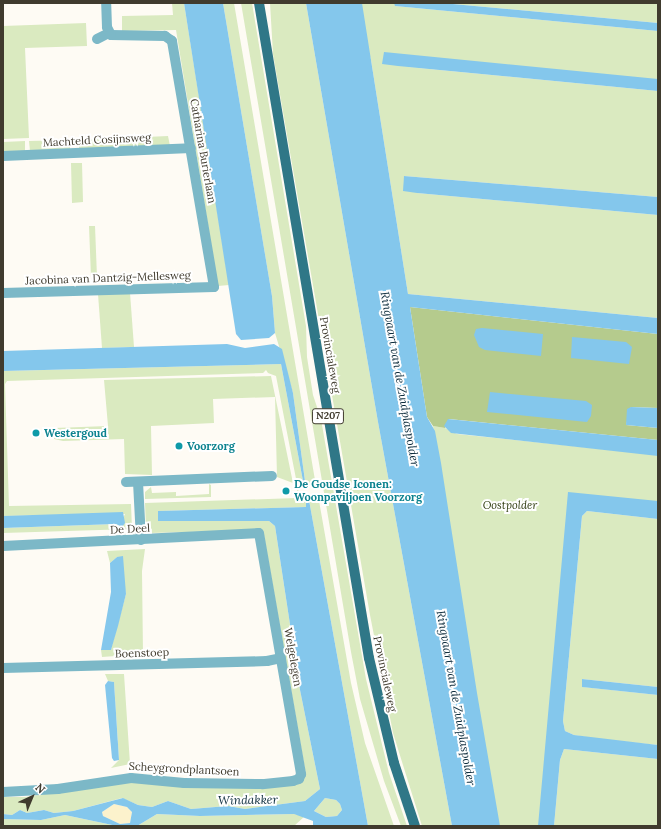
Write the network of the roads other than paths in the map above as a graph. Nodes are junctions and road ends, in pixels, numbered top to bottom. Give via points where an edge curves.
1 (106, 3) edge
2 (258, 3) edge
3 (109, 33) junction
4 (97, 39) dead end
5 (191, 148) junction
6 (3, 156) edge
7 (214, 287) joint
8 (3, 293) edge
9 (272, 476) dead end
10 (126, 482) dead end
11 (138, 482) junction
12 (259, 533) joint
13 (141, 540) junction
14 (3, 546) edge
15 (281, 658) junction
16 (3, 668) edge
17 (294, 781) joint
18 (3, 792) edge
19 (415, 826) edge

1 - 3 street
2 - 19 main road, Provincialeweg / N207 via 369,658 394,762
3 - 4 street
3 - 5 street, Catharina Burierlaan via 116,37 165,36 172,41
5 - 6 street, Machteld Cosijnsweg
5 - 7 street, Catharina Burierlaan
7 - 8 street, Jacobina van Dantzig-Mellesweg
9 - 11 street
10 - 11 street
11 - 13 street
12 - 13 street, De Deel
12 - 15 street, Welgelegen
13 - 14 street, De Deel
15 - 16 street, Boenstoep via 267,661
15 - 17 street, Welgelegen via 301,774 299,779
17 - 18 street, Scheygrondplantsoen via 214,784 131,778 58,789

